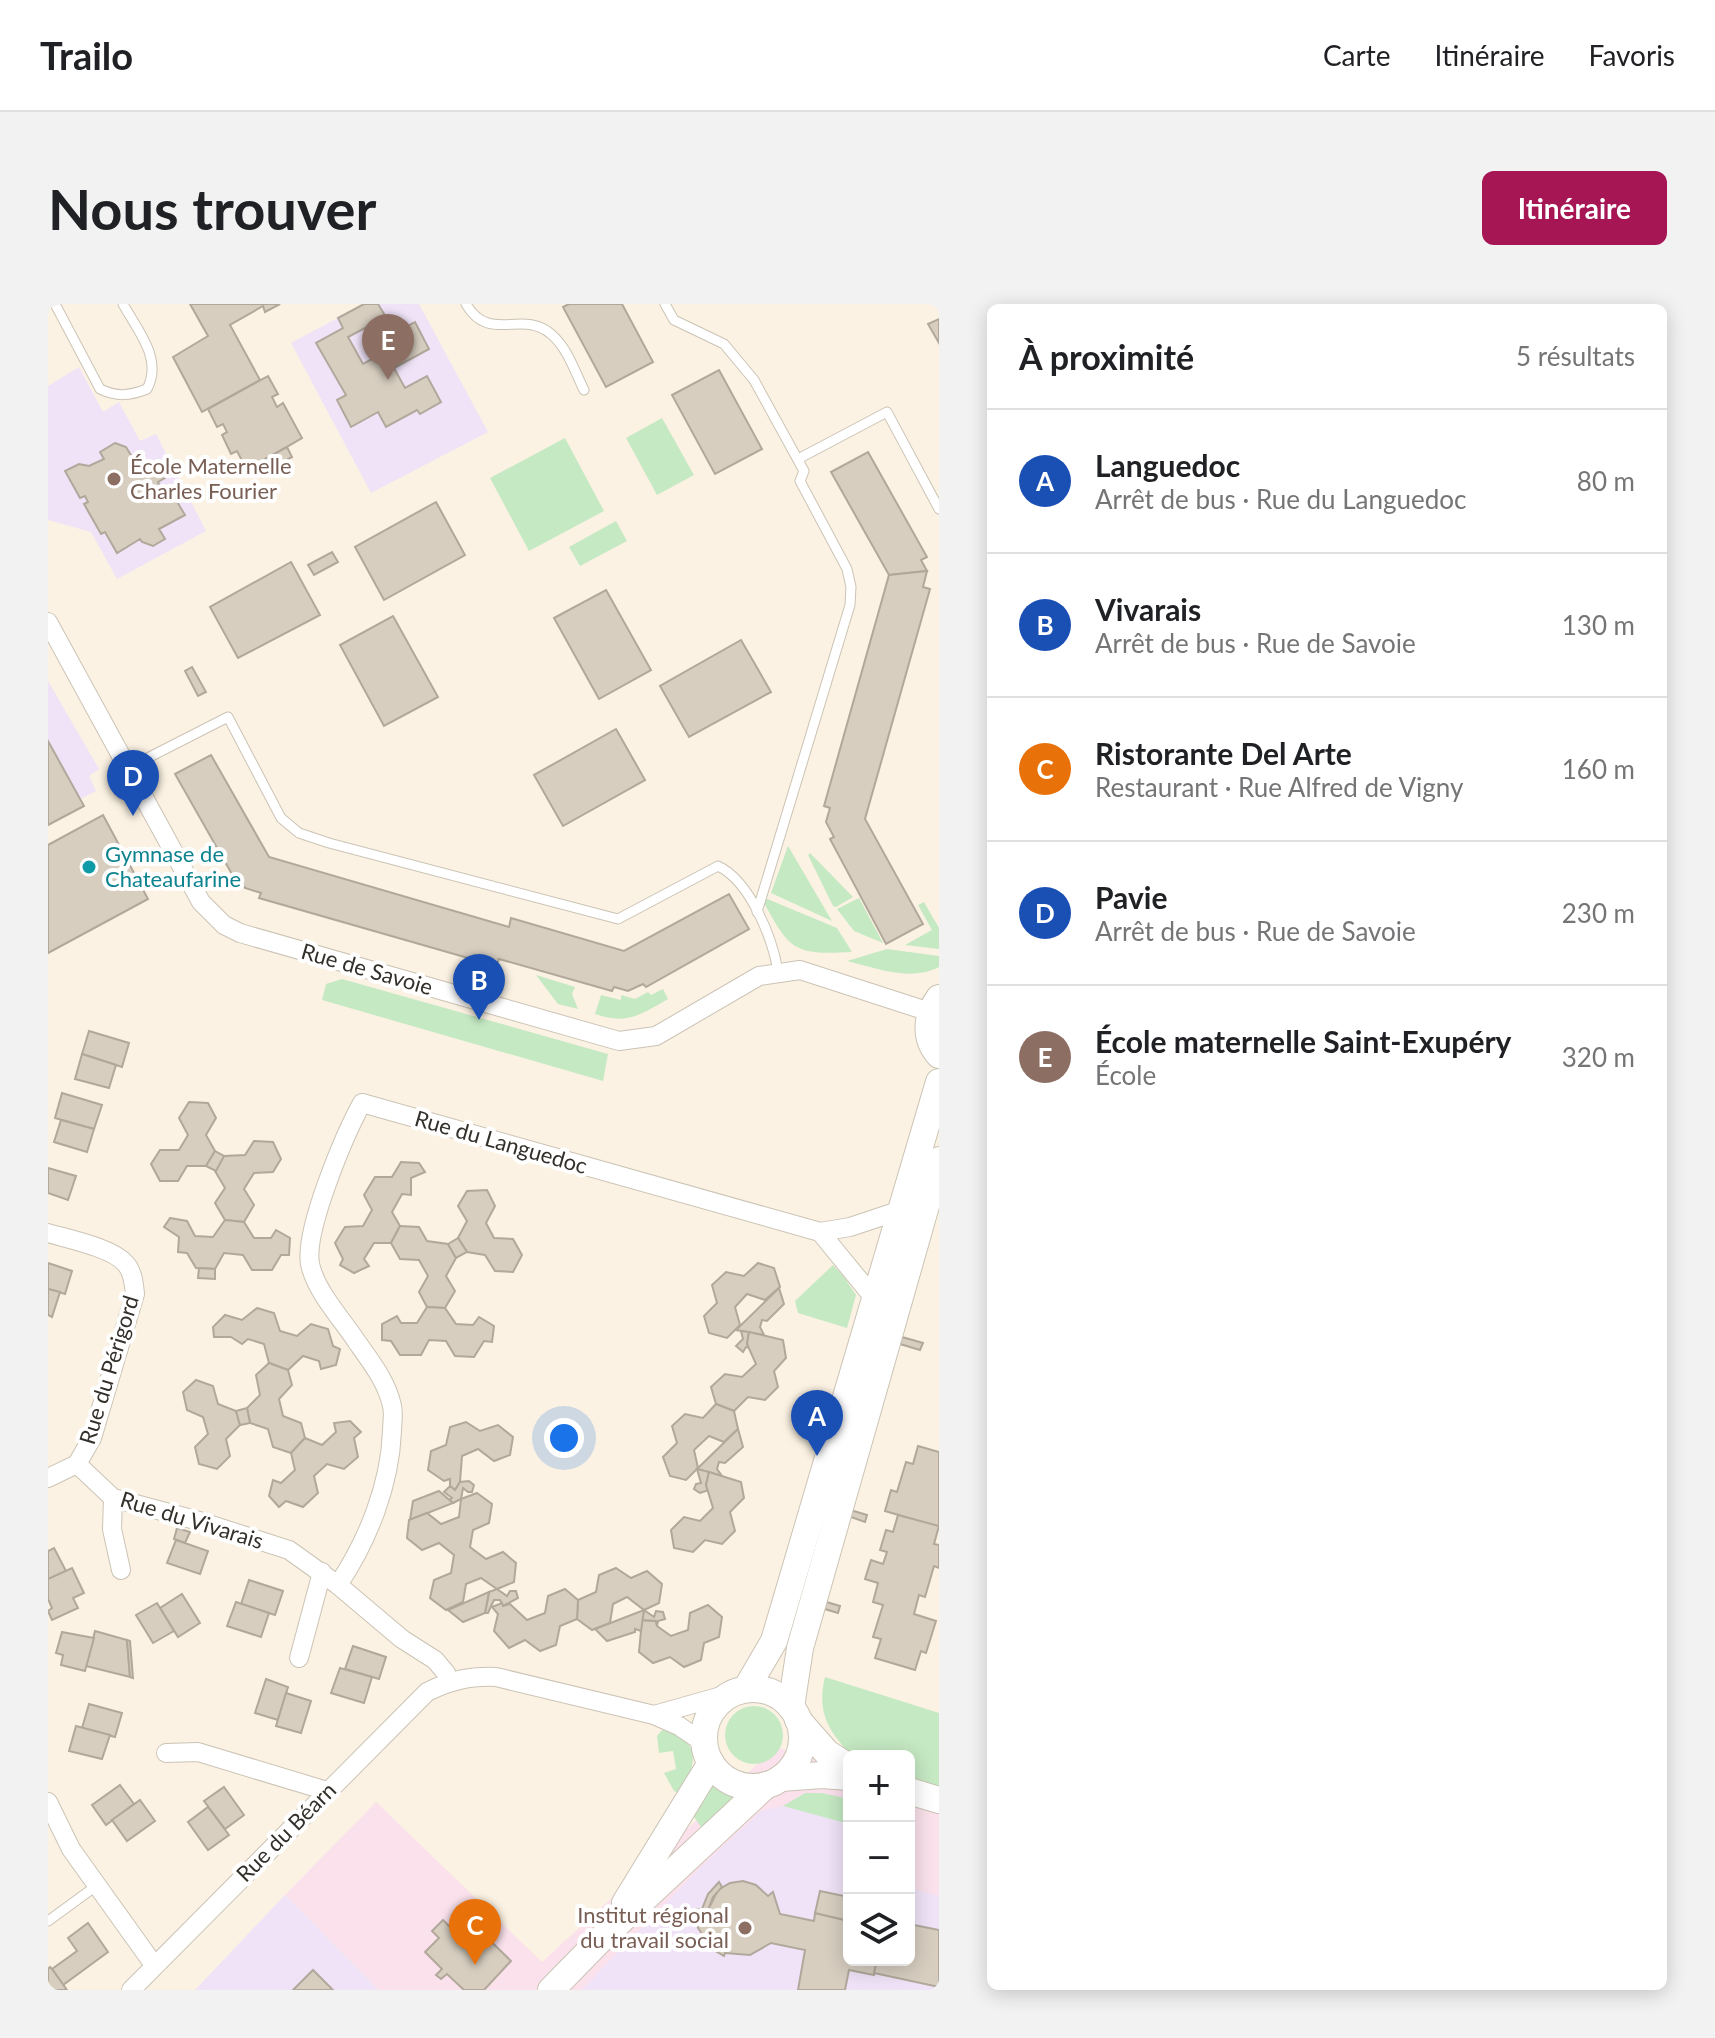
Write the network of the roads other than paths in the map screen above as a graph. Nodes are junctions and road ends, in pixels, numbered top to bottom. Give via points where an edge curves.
1 (55, 304) edge
2 (123, 304) edge
3 (466, 304) edge
4 (665, 304) edge
5 (584, 390) dead end
6 (798, 459) junction
7 (939, 509) edge
8 (48, 622) edge
9 (128, 768) junction
10 (757, 912) junction
11 (778, 971) junction
12 (935, 1005) edge
13 (939, 1055) edge
14 (939, 1082) edge
15 (939, 1160) edge
16 (901, 1210) junction
17 (820, 1232) junction
18 (48, 1233) edge
19 (874, 1298) junction
20 (77, 1464) junction
21 (48, 1478) edge
22 (113, 1498) junction
23 (121, 1570) dead end
24 (322, 1572) junction
25 (338, 1585) junction
26 (299, 1658) dead end
27 (448, 1682) junction
28 (739, 1691) junction
29 (794, 1714) junction
30 (654, 1715) junction
31 (166, 1753) dead end
32 (707, 1753) junction
33 (843, 1763) edge
34 (843, 1777) edge
35 (774, 1781) junction
36 (327, 1791) junction
37 (915, 1793) edge
38 (939, 1800) edge
39 (48, 1802) edge
40 (96, 1886) junction
41 (48, 1921) edge
42 (603, 1937) junction
43 (154, 1965) junction
44 (131, 1990) edge
45 (551, 1990) edge

1 - 2 lane via 100,389 130,396 147,389 154,365
3 - 5 lane via 482,323 528,324 553,335
4 - 6 lane via 674,320 724,344 754,380
6 - 7 lane via 887,412
6 - 10 lane via 804,471 800,481 847,569 850,605
8 - 9 street, Rue de Savoie
9 - 10 lane via 228,717 281,818 299,833 618,919 718,866 733,873
9 - 11 street, Rue de Savoie via 201,902 240,933 619,1041 656,1036 759,976
10 - 11 lane
11 - 12 street, Rue de Savoie via 800,970
12 - 13 street via 929,1038
14 - 16 street
15 - 29 street via 800,1648
16 - 17 street, Rue du Languedoc
16 - 19 street
17 - 19 street
17 - 25 street, Rue du Languedoc via 362,1103 343,1139 309,1255 315,1279 381,1378 393,1408 391,1459 378,1504
18 - 20 street, Rue du Périgord via 114,1255 134,1280 135,1294 92,1438
19 - 28 street via 774,1641
20 - 21 street
20 - 22 street, Rue du Vivarais
22 - 23 street via 112,1529
22 - 24 street, Rue du Vivarais via 289,1550
24 - 25 street, Rue du Vivarais
24 - 26 street
25 - 27 street, Rue du Vivarais via 435,1660
27 - 30 street via 496,1677
27 - 36 street, Rue du Béarn via 427,1692
28 - 29 street via 763,1690 778,1696
28 - 30 street
28 - 32 street via 710,1714
29 - 33 street via 827,1753
29 - 35 street via 802,1736 799,1752
30 - 32 street via 679,1726
31 - 36 street via 198,1752
32 - 35 street via 721,1775 735,1783
32 - 42 street
34 - 35 street
35 - 42 street
36 - 43 street, Rue du Béarn
37 - 38 street
39 - 40 street
40 - 41 lane
40 - 43 street
42 - 45 street
43 - 44 street, Rue du Béarn

